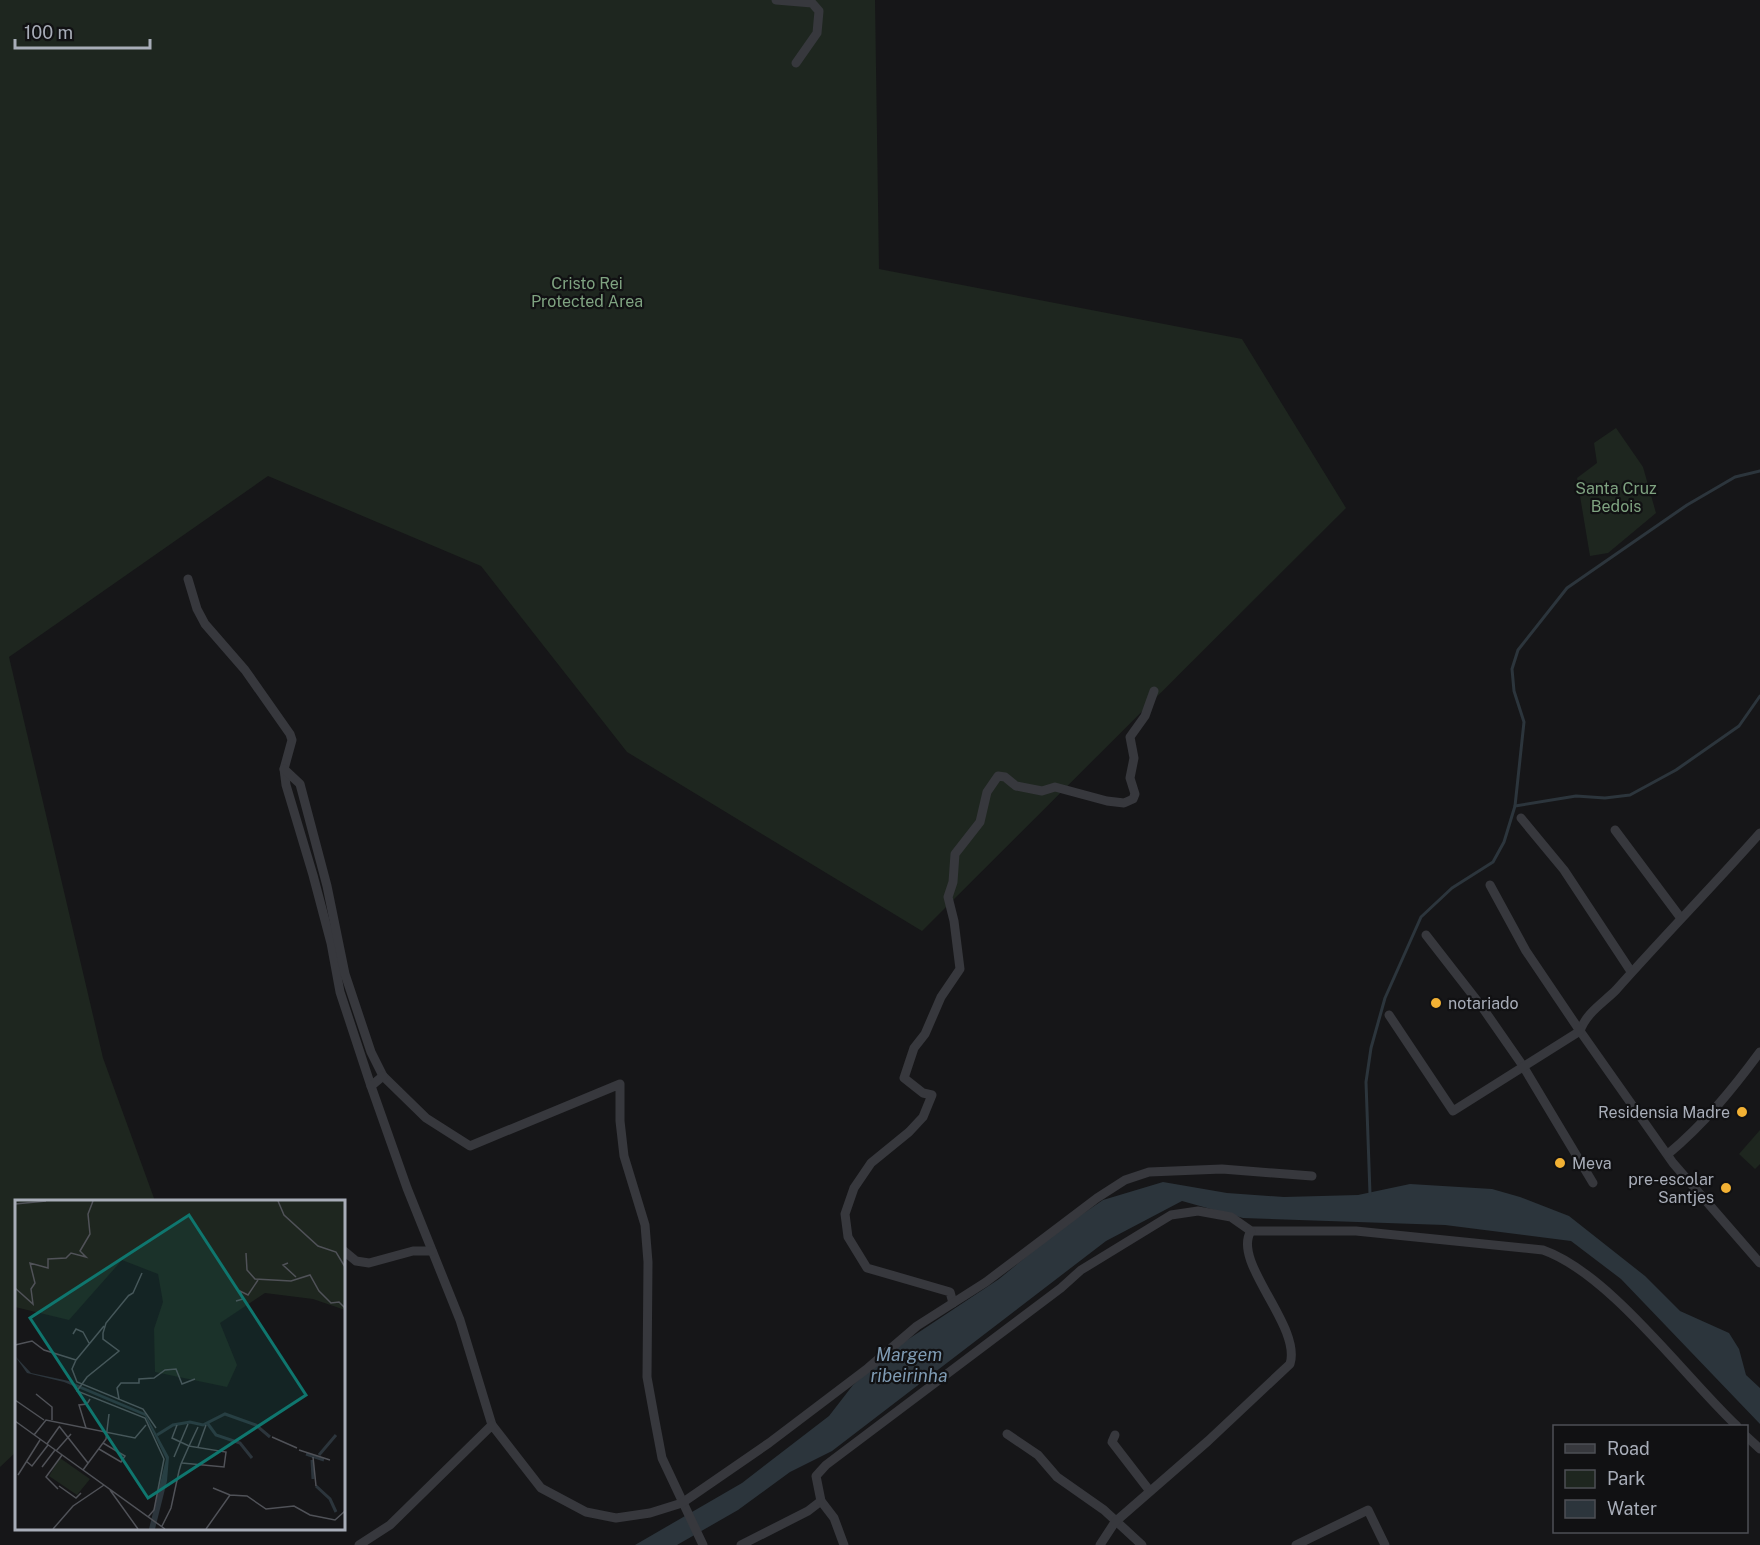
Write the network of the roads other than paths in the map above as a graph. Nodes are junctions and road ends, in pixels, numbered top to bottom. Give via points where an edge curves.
1 (776, 0) edge
2 (796, 63) dead end
3 (188, 579) dead end
4 (1154, 691) dead end
5 (285, 769) junction
6 (1521, 818) dead end
7 (1616, 830) dead end
8 (1760, 833) edge
9 (1490, 885) dead end
10 (1680, 917) junction
11 (1426, 935) dead end
12 (1630, 970) junction
13 (1389, 1015) dead end
14 (1580, 1031) junction
15 (1760, 1052) edge
16 (1523, 1066) junction
17 (382, 1076) junction
18 (371, 1086) junction
19 (1668, 1154) junction
20 (1312, 1176) dead end
21 (1593, 1183) dead end
22 (1251, 1231) junction
23 (432, 1251) junction
24 (345, 1252) edge
25 (1760, 1263) edge
26 (953, 1303) junction
27 (492, 1425) junction
28 (1736, 1425) edge
29 (1007, 1434) dead end
30 (1115, 1435) dead end
31 (1748, 1438) edge
32 (1760, 1449) edge
33 (1149, 1490) junction
34 (821, 1501) junction
35 (684, 1507) junction
36 (1115, 1522) junction
37 (359, 1545) edge
38 (702, 1545) edge
39 (741, 1545) edge
40 (844, 1545) edge
41 (1100, 1545) edge
42 (1142, 1545) edge
43 (1296, 1545) edge
44 (1384, 1545) edge

1 - 2 street via 812,3 818,8 817,33
3 - 5 street via 206,624 245,670 290,734
4 - 26 street via 1145,716 1130,737 1133,799 1124,803 1107,801 1055,787 1042,791 1016,786 999,776 987,792 980,822 955,854 948,897 960,969 914,1048 904,1078 932,1095 922,1117 909,1132 871,1163 854,1188 845,1214 848,1237 867,1268 950,1292
5 - 17 street via 300,784 345,974
5 - 18 street via 285,784 331,943 340,992
6 - 12 street via 1564,870
7 - 10 street
8 - 10 street
9 - 14 street via 1526,951
10 - 12 street
11 - 16 street
12 - 14 street
13 - 16 street via 1453,1111
14 - 16 street
14 - 19 street
15 - 19 street via 1723,1101
16 - 21 street
17 - 18 street
17 - 35 street via 426,1119 470,1146 620,1084 624,1156 645,1225 646,1377 662,1458
18 - 23 street
19 - 25 street
20 - 26 street via 1222,1169 1149,1172 1125,1180
22 - 28 street via 1356,1231 1543,1250 1563,1257 1623,1309
22 - 33 street via 1246,1238 1248,1254 1277,1311 1291,1350 1290,1364
22 - 34 street via 1231,1217 1198,1210 1171,1215 1081,1270 826,1465 816,1476
23 - 24 street via 413,1251 369,1263 356,1261
23 - 27 street via 460,1320
26 - 35 street via 917,1326 811,1413
27 - 35 street via 541,1488 586,1512 615,1518
27 - 37 street via 390,1525
29 - 36 street via 1038,1455 1057,1477
30 - 33 street via 1112,1442
31 - 32 street
33 - 36 street
34 - 39 street
34 - 40 street via 834,1518
35 - 38 street
36 - 41 street
36 - 42 street
43 - 44 street via 1368,1510

